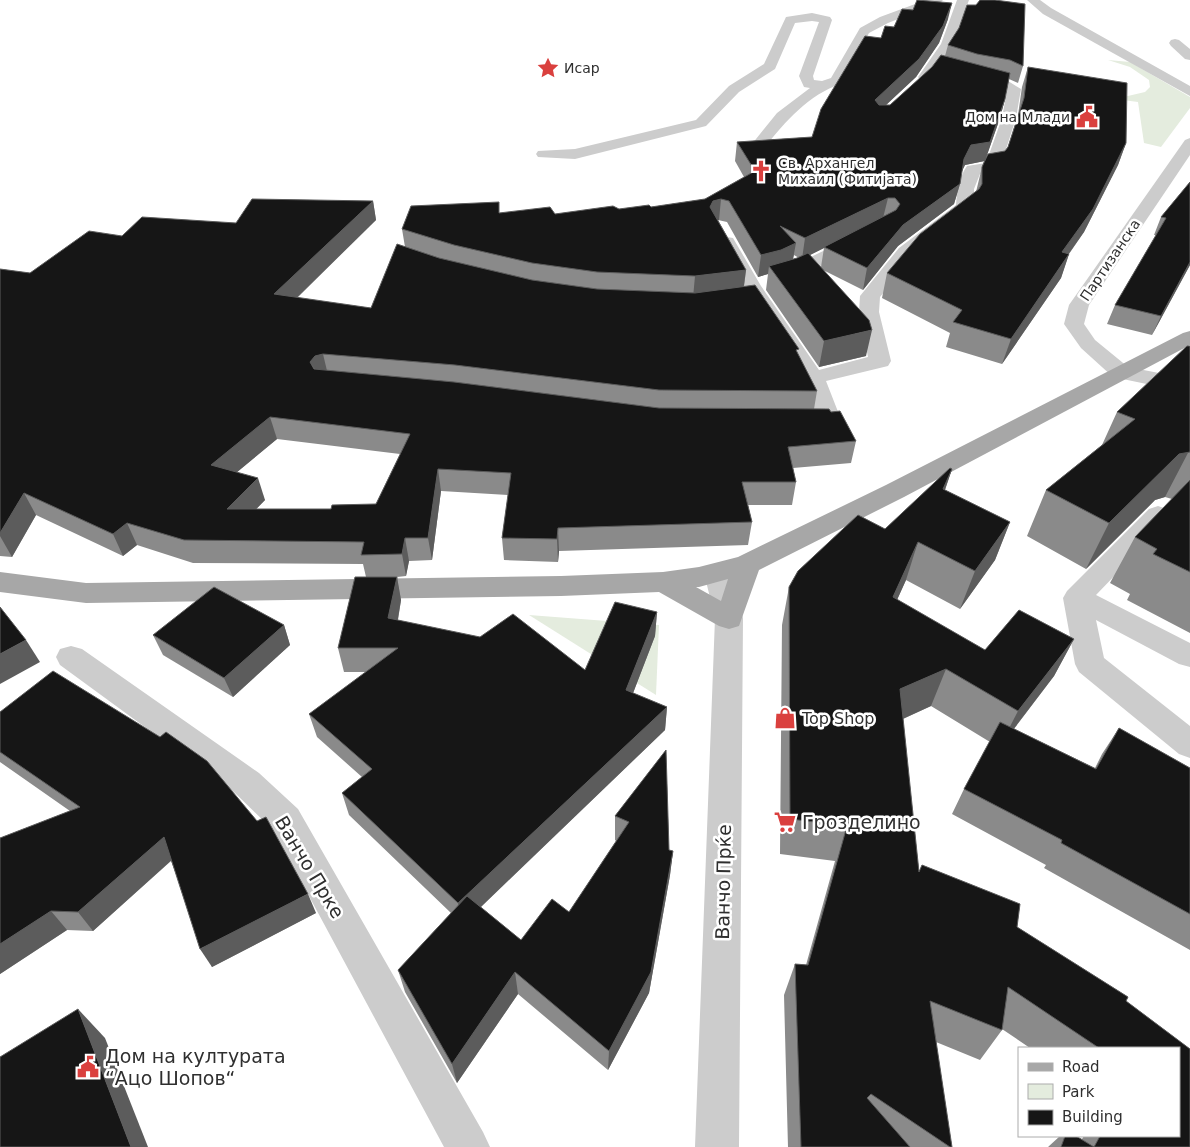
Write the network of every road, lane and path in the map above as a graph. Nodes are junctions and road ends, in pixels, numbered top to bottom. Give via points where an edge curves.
1 (937, 0) edge
2 (962, 0) edge
3 (1033, 0) edge
4 (1175, 43) dead end
5 (1190, 56) edge
6 (933, 65) junction
7 (823, 85) junction
8 (915, 88) edge
9 (1190, 92) edge
10 (1190, 143) edge
11 (760, 144) edge
12 (544, 154) dead end
13 (719, 227) edge
14 (875, 229) edge
15 (750, 294) junction
16 (1190, 337) edge
17 (1121, 372) junction
18 (814, 378) junction
19 (1190, 386) edge
20 (782, 422) edge
21 (1165, 507) edge
22 (747, 564) junction
23 (708, 575) junction
24 (0, 582) edge
25 (663, 582) junction
26 (1077, 598) junction
27 (729, 618) junction
28 (1190, 656) edge
29 (71, 657) dead end
30 (1190, 745) edge
31 (468, 1147) edge
32 (717, 1147) edge

1 - 7 street via 864,30 836,80
2 - 6 street via 947,44
3 - 9 street
4 - 5 street
6 - 8 street
6 - 18 street via 967,76 1006,83 1014,89 1009,118 992,168 973,170 966,189 965,207 906,252 870,296 869,312 880,361
7 - 11 street via 782,116
7 - 12 street via 809,84 806,76 826,20 812,17 790,20 770,66 734,89 702,123 575,154
10 - 17 street, Партизанска via 1079,305 1074,324 1088,344
13 - 15 street
14 - 15 street
15 - 18 street
16 - 17 main road
17 - 19 street
17 - 22 main road via 895,491
18 - 20 street via 830,422
21 - 26 street
22 - 23 main road
22 - 27 main road
23 - 25 main road
23 - 27 street
24 - 25 main road via 86,593
25 - 27 main road
26 - 28 street
26 - 30 street via 1090,664
27 - 32 street, Ванчо Прќе
29 - 31 street, Ванчо Прке via 247,783 286,820

